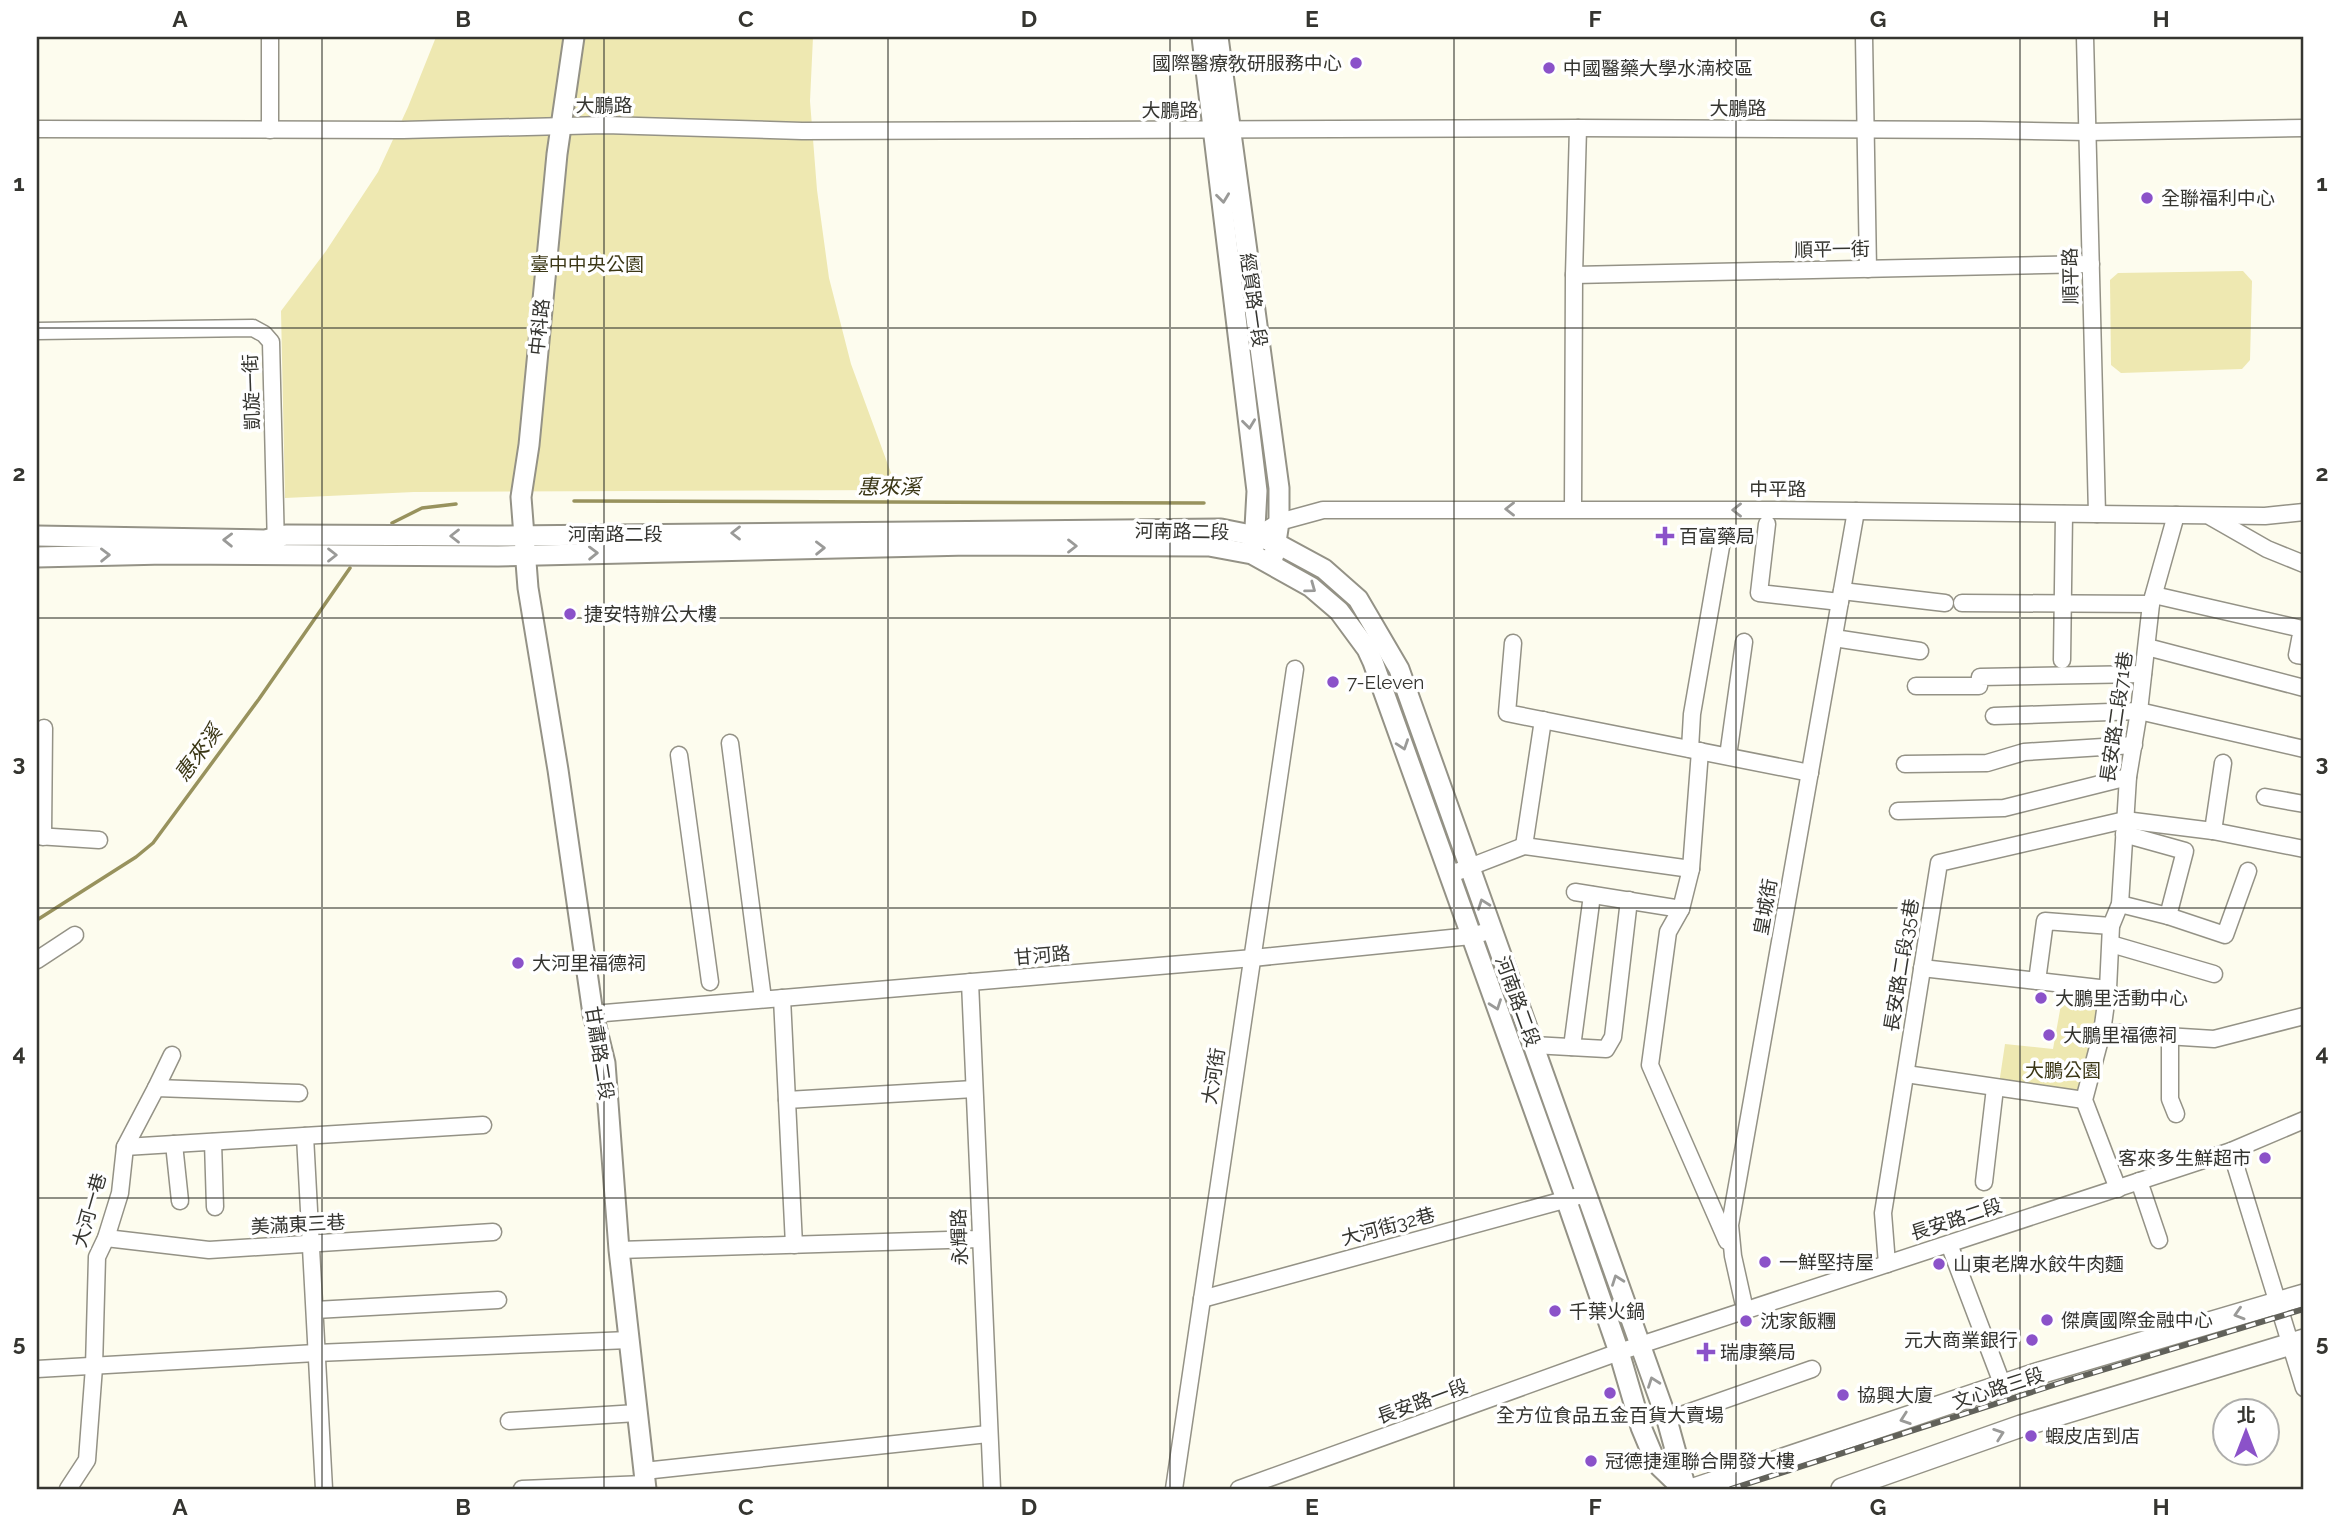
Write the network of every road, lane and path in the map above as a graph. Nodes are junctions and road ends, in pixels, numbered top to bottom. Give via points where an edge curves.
1 (270, 37) edge
2 (574, 37) edge
3 (1202, 37) edge
4 (1219, 37) edge
5 (1864, 37) edge
6 (2085, 37) edge
7 (561, 126) junction
8 (1578, 128) junction
9 (2304, 128) edge
10 (37, 129) edge
11 (270, 130) junction
12 (1866, 130) junction
13 (1223, 131) junction
14 (2088, 132) junction
15 (2091, 264) junction
16 (1868, 269) junction
17 (1574, 275) junction
18 (37, 331) edge
19 (1573, 509) junction
20 (1856, 511) junction
21 (2304, 512) edge
22 (2064, 514) junction
23 (2097, 514) junction
24 (2176, 515) junction
25 (2209, 516) junction
26 (1279, 522) junction
27 (1767, 524) dead end
28 (523, 535) junction
29 (37, 536) edge
30 (1722, 541) dead end
31 (1276, 544) junction
32 (1254, 545) junction
33 (276, 547) junction
34 (524, 555) junction
35 (37, 556) edge
36 (1272, 563) junction
37 (2304, 564) edge
38 (1841, 597) junction
39 (2153, 600) junction
40 (2063, 604) junction
41 (1834, 638) junction
42 (1744, 642) dead end
43 (1513, 643) dead end
44 (2147, 647) junction
45 (1920, 651) dead end
46 (2300, 655) edge
47 (2062, 660) dead end
48 (1295, 669) dead end
49 (2143, 674) junction
50 (1916, 686) dead end
51 (2298, 687) edge
52 (2139, 711) junction
53 (1994, 716) dead end
54 (1543, 720) junction
55 (44, 728) dead end
56 (730, 743) dead end
57 (2134, 745) junction
58 (2304, 749) edge
59 (1695, 750) junction
60 (679, 755) dead end
61 (1728, 756) junction
62 (1905, 764) dead end
63 (2223, 764) dead end
64 (1810, 773) junction
65 (2128, 777) junction
66 (2265, 796) dead end
67 (2304, 804) edge
68 (1898, 811) dead end
69 (2125, 827) junction
70 (2213, 831) junction
71 (40, 836) edge
72 (99, 840) dead end
73 (1524, 846) junction
74 (2304, 849) edge
75 (1470, 868) junction
76 (1691, 869) junction
77 (2248, 871) dead end
78 (1449, 875) junction
79 (1575, 892) dead end
80 (1592, 895) junction
81 (1629, 900) junction
82 (2120, 904) junction
83 (1681, 909) junction
84 (2168, 916) junction
85 (2112, 926) junction
86 (1493, 930) junction
87 (75, 935) dead end
88 (1471, 936) junction
89 (2110, 944) junction
90 (1253, 958) junction
91 (37, 960) edge
92 (1922, 968) junction
93 (2214, 975) dead end
94 (2037, 981) junction
95 (710, 982) dead end
96 (970, 982) junction
97 (2108, 989) junction
98 (782, 998) junction
99 (762, 999) junction
100 (593, 1013) junction
101 (2304, 1016) edge
102 (2102, 1032) junction
103 (2170, 1036) junction
104 (1533, 1045) junction
105 (1572, 1047) junction
106 (172, 1055) dead end
107 (1906, 1074) junction
108 (156, 1088) junction
109 (1995, 1088) junction
110 (974, 1089) junction
111 (299, 1093) dead end
112 (787, 1100) junction
113 (2084, 1100) junction
114 (2176, 1114) dead end
115 (2304, 1120) edge
116 (484, 1125) dead end
117 (305, 1136) junction
118 (213, 1142) junction
119 (174, 1144) junction
120 (125, 1147) junction
121 (2231, 1152) junction
122 (2139, 1181) junction
123 (1984, 1182) dead end
124 (2118, 1188) junction
125 (1586, 1194) junction
126 (1566, 1199) junction
127 (180, 1201) dead end
128 (215, 1208) dead end
129 (493, 1232) dead end
130 (106, 1238) junction
131 (980, 1239) junction
132 (2159, 1240) dead end
133 (310, 1244) junction
134 (1949, 1244) junction
135 (794, 1245) junction
136 (619, 1250) junction
137 (1733, 1256) junction
138 (1887, 1264) junction
139 (2304, 1296) edge
140 (1202, 1299) junction
141 (498, 1300) dead end
142 (2278, 1302) junction
143 (314, 1310) junction
144 (1745, 1310) junction
145 (629, 1340) junction
146 (2298, 1342) edge
147 (1640, 1345) junction
148 (1619, 1352) junction
149 (316, 1353) junction
150 (93, 1367) junction
151 (37, 1368) edge
152 (1812, 1369) dead end
153 (2003, 1386) junction
154 (2304, 1388) edge
155 (637, 1413) junction
156 (1667, 1420) junction
157 (509, 1422) dead end
158 (988, 1434) junction
159 (645, 1481) edge
160 (68, 1489) edge
161 (324, 1489) edge
162 (522, 1489) edge
163 (992, 1489) edge
164 (1174, 1489) edge
165 (1239, 1489) edge
166 (1684, 1489) edge
167 (1694, 1489) edge
168 (1842, 1489) edge

1 - 11 street
2 - 7 street, 中科路
3 - 13 street, 經貿路一段
4 - 13 street, 經貿路一段
5 - 12 street
6 - 14 street, 順平路
7 - 11 street, 大鵬路
7 - 13 street, 大鵬路
7 - 28 street, 中科路 via 521,497
8 - 12 street, 大鵬路
8 - 13 street, 大鵬路
8 - 17 street
9 - 14 street, 大鵬路
10 - 11 street, 大鵬路
12 - 14 street, 大鵬路
12 - 16 street
13 - 26 street, 經貿路一段 via 1279,488
13 -> 32 street, 經貿路一段 via 1258,491
14 - 15 street, 順平路
15 - 16 street, 順平一街
15 - 23 street, 順平路
16 - 17 street, 順平一街
17 - 19 street
18 - 33 street, 凱旋一街 via 253,328 264,334 271,342
20 -> 19 street, 中平路
19 -> 26 street, 中平路 via 1323,510
20 - 22 street, 中平路
20 - 38 street, 皇城街
21 - 25 street, 中平路
22 - 23 street, 中平路
22 - 40 street
23 - 24 street, 中平路
24 - 25 street, 中平路
24 - 39 street, 長安路二段71巷
25 - 37 street
26 - 31 street, 經貿路一段
26 - 32 street, 中平路
27 - 38 street via 1759,593
32 -> 28 street, 河南路二段 via 1221,529
28 -> 33 street, 河南路二段 via 286,535
28 - 34 street, 甘肅路二段
33 -> 29 street, 河南路二段 via 265,541
30 - 59 street via 1692,714
31 - 32 street, 河南路二段
31 - 36 street, 經貿路一段
31 - 75 street, 河南路二段 via 1324,569 1358,599 1385,641
34 -> 32 street, 河南路二段 via 969,545
32 - 36 street, 河南路二段
33 -> 34 street, 河南路二段
35 -> 33 street, 河南路二段
34 - 100 street, 甘肅路二段
36 -> 78 street, 河南路二段 via 1339,611 1367,649
38 - 40 street
38 - 41 street, 皇城街
39 - 40 street
39 - 44 street, 長安路二段71巷
39 - 46 street via 2302,629
40 - 47 street
41 - 45 street
41 - 64 street, 皇城街
42 - 61 street
43 - 54 street via 1507,713
44 - 49 street, 長安路二段71巷
44 - 51 street
46 - 51 street
48 - 90 street, 大河街
49 - 50 street via 1980,677 1979,686
49 - 52 street, 長安路二段71巷
52 - 53 street
52 - 57 street, 長安路二段71巷
52 - 58 street
54 - 59 street
54 - 73 street
55 - 71 street
56 - 99 street
57 - 62 street via 2024,752 1987,763
57 - 65 street, 長安路二段71巷
59 - 61 street
59 - 76 street
60 - 95 street
61 - 64 street
63 - 70 street
64 - 137 street, 皇城街 via 1730,1225
65 - 68 street via 2004,808
65 - 69 street, 長安路二段71巷
66 - 67 street
69 - 70 street
69 - 82 street, 長安路二段71巷
69 - 84 street via 2185,851
69 - 92 street, 長安路二段35巷 via 1939,863
70 - 74 street
71 - 72 street
73 - 75 street
73 - 76 street
75 - 78 street
86 -> 75 street, 河南路二段
76 - 83 street
77 - 84 street via 2225,935
78 - 88 street, 河南路二段
79 - 80 street
80 - 81 street
80 - 105 street
81 - 83 street
81 - 105 street via 1613,1037 1606,1049
82 - 84 street
82 - 85 street, 長安路二段71巷
83 - 137 street via 1668,932 1650,1065
85 - 89 street, 長安路二段71巷
85 - 94 street via 2045,920
86 - 88 street, 甘河路
86 - 104 street, 河南路二段
87 - 91 street
88 - 90 street, 甘河路
88 -> 126 street, 河南路二段
89 - 93 street
89 - 97 street, 長安路二段71巷
90 - 96 street, 甘河路
90 - 140 street, 大河街
92 - 94 street
92 - 107 street, 長安路二段35巷
94 - 97 street
96 - 98 street, 甘河路
96 - 110 street, 永輝路
97 - 102 street, 長安路二段71巷
98 - 99 street, 甘河路
98 - 112 street
99 - 100 street, 甘河路
100 - 136 street, 甘肅路二段 via 605,1063
101 - 103 street via 2214,1039
102 - 103 street
102 - 113 street, 長安路二段71巷
103 - 114 street via 2170,1099
104 - 105 street
104 - 125 street, 河南路二段
106 - 108 street, 大河一巷
107 - 109 street
107 - 138 street, 長安路二段35巷 via 1883,1213
108 - 111 street
108 - 120 street, 大河一巷
109 - 113 street
109 - 123 street
110 - 112 street
110 - 131 street, 永輝路
112 - 135 street
113 - 124 street
115 - 121 street, 長安路二段
116 - 117 street
117 - 118 street
117 - 133 street
118 - 119 street
118 - 128 street
119 - 120 street
119 - 127 street
120 - 130 street, 大河一巷 via 120,1193
121 - 122 street, 長安路二段
121 - 142 street
122 - 124 street, 長安路二段
122 - 132 street
124 - 134 street, 長安路二段
125 - 126 street, 大河街32巷
147 -> 125 street, 河南路二段
126 - 140 street, 大河街32巷
126 - 148 street, 河南路二段
129 - 133 street, 美滿東三巷
130 - 133 street, 美滿東三巷 via 209,1250
130 - 150 street, 大河一巷 via 97,1257
131 - 135 street
131 - 158 street, 永輝路
133 - 143 street
134 - 138 street, 長安路二段
134 - 153 street
135 - 136 street
136 - 145 street, 甘肅路二段
137 - 144 street, 皇城街
138 - 144 street, 長安路二段
139 - 142 main road, 文心路三段
140 - 164 street, 大河街
141 - 143 street
142 - 146 street
142 -> 153 main road, 文心路三段
143 - 149 street
144 - 147 street, 長安路二段
145 - 149 street
145 - 155 street, 甘肅路二段
146 - 154 street
168 -> 146 main road via 2021,1426
147 - 148 street, 長安路二段
156 -> 147 street, 河南路二段
148 - 165 street, 長安路一段
148 - 166 street, 河南路二段 via 1656,1463
149 - 150 street
149 - 161 street
150 - 151 street
150 - 160 street, 大河一巷 via 87,1460
152 - 156 street
153 -> 167 main road, 文心路三段
155 - 157 street
155 - 159 street, 甘肅路二段
156 - 166 street, 河南路二段
158 - 159 street
158 - 163 street, 永輝路
159 - 162 street

